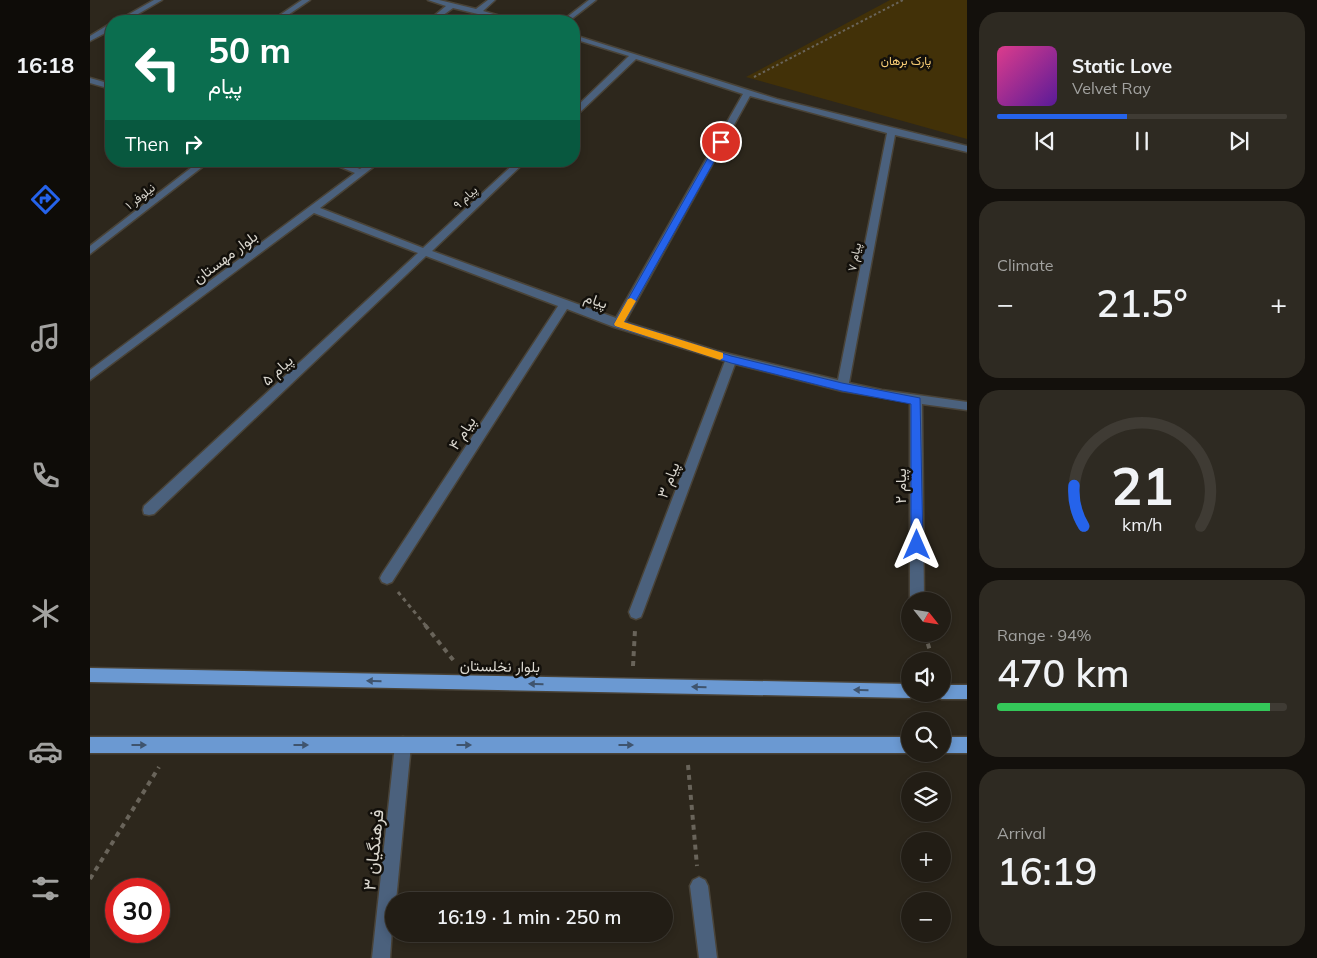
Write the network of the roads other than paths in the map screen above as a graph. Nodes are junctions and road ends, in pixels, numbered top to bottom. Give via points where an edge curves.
1 (159, 0) edge
2 (307, 0) edge
3 (431, 0) edge
4 (492, 0) edge
5 (593, 0) edge
6 (452, 5) junction
7 (477, 12) junction
8 (132, 15) edge
9 (284, 15) edge
10 (439, 15) edge
11 (489, 15) edge
12 (572, 15) edge
13 (105, 30) edge
14 (90, 39) edge
15 (580, 39) edge
16 (635, 55) junction
17 (90, 80) edge
18 (105, 85) edge
19 (748, 93) junction
20 (580, 107) edge
21 (891, 132) junction
22 (967, 149) edge
23 (198, 167) edge
24 (346, 167) edge
25 (370, 167) edge
26 (516, 167) edge
27 (362, 173) junction
28 (313, 209) junction
29 (90, 251) edge
30 (425, 252) junction
31 (564, 305) junction
32 (618, 324) junction
33 (731, 359) junction
34 (90, 376) edge
35 (842, 387) junction
36 (916, 401) junction
37 (967, 406) edge
38 (149, 510) dead end
39 (387, 578) road end
40 (917, 592) edge
41 (636, 612) road end
42 (90, 675) edge
43 (901, 691) edge
44 (951, 692) edge
45 (967, 692) edge
46 (90, 745) edge
47 (403, 745) junction
48 (901, 746) edge
49 (951, 746) edge
50 (967, 746) edge
51 (699, 886) road end
52 (381, 958) edge
53 (708, 958) edge

1 - 8 street
2 - 9 street
3 - 6 street
4 - 7 street
5 - 12 street
6 - 7 street
6 - 10 street
7 - 11 street
13 - 14 street
15 - 16 street
16 - 19 street
16 - 20 street
17 - 18 street
19 - 21 street
19 - 32 street
21 - 22 street
21 - 35 street, پیام ۷
23 - 29 street, نیلوفر ۱
24 - 27 street
25 - 27 street, بلوار مهستان
26 - 30 street, پیام ۹
27 - 28 street, بلوار مهستان
28 - 30 street, پیام
28 - 34 street, بلوار مهستان
30 - 31 street, پیام
30 - 38 street, پیام ۵
31 - 32 street, پیام
31 - 39 street, پیام ۴
32 - 33 street, پیام
33 - 35 street, پیام
33 - 41 street, پیام ۳
35 - 36 street, پیام
36 - 37 street, پیام
36 - 40 street, پیام ۲
43 -> 42 main road, بلوار نخلستان
44 - 45 main road
46 -> 47 main road
47 -> 48 main road
47 - 52 street, فرهنگیان ۳
49 - 50 main road
51 - 53 street

